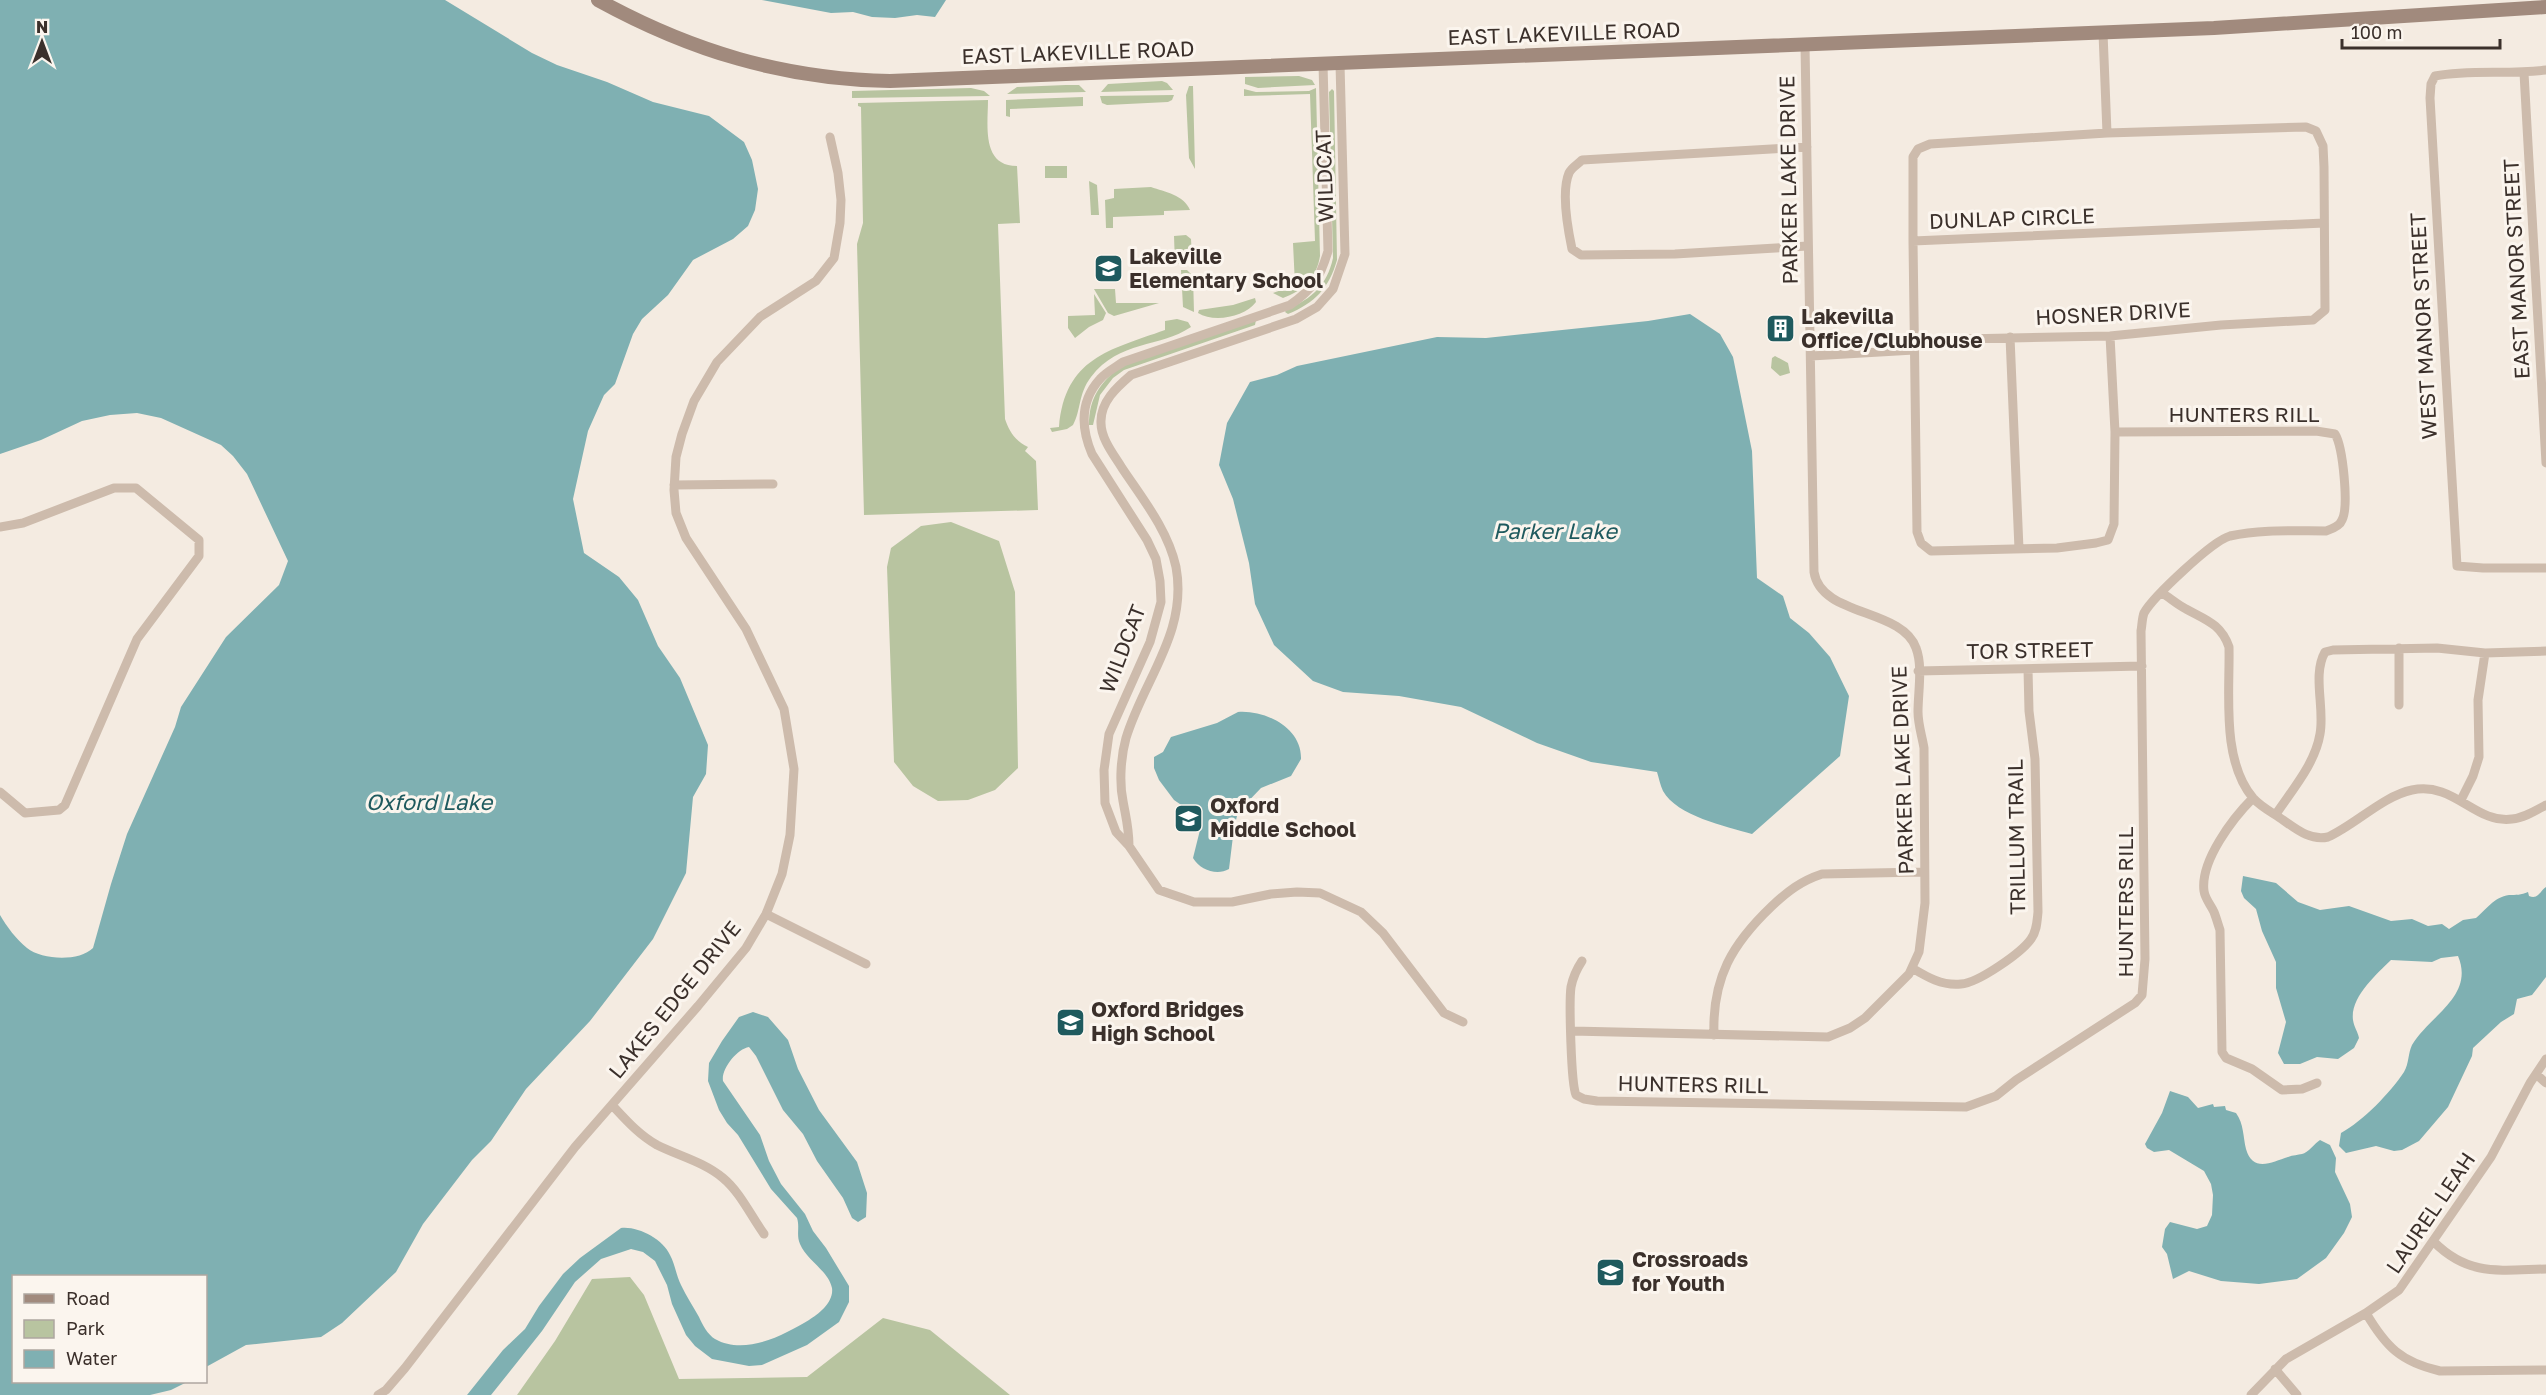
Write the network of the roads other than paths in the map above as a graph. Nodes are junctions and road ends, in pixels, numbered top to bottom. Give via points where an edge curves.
1 (598, 0) edge
2 (2546, 7) edge
3 (2103, 33) junction
4 (1805, 45) junction
5 (1323, 64) junction
6 (1340, 64) junction
7 (2546, 70) edge
8 (2524, 73) junction
9 (2107, 133) junction
10 (830, 137) dead end
11 (1807, 147) junction
12 (2324, 223) junction
13 (1913, 241) junction
14 (1809, 246) junction
15 (1272, 312) junction
16 (2313, 320) joint
17 (1278, 326) junction
18 (2110, 336) junction
19 (2010, 337) junction
20 (1914, 345) junction
21 (1810, 356) junction
22 (2115, 432) junction
23 (1104, 434) junction
24 (1086, 440) junction
25 (2546, 463) edge
26 (773, 484) dead end
27 (674, 485) junction
28 (0, 527) edge
29 (2019, 549) junction
30 (2546, 568) edge
31 (2162, 593) junction
32 (2398, 648) junction
33 (2546, 651) edge
34 (2485, 653) junction
35 (2142, 666) junction
36 (2028, 669) junction
37 (1918, 671) junction
38 (2399, 705) dead end
39 (0, 792) edge
40 (2253, 798) junction
41 (2461, 800) junction
42 (2546, 805) edge
43 (2276, 814) junction
44 (1129, 846) junction
45 (1923, 872) junction
46 (766, 914) junction
47 (1582, 961) dead end
48 (866, 964) dead end
49 (1912, 968) junction
50 (1463, 1022) dead end
51 (1572, 1031) junction
52 (1714, 1035) junction
53 (2546, 1059) edge
54 (2536, 1074) junction
55 (2317, 1083) dead end
56 (2546, 1083) edge
57 (612, 1105) junction
58 (764, 1234) dead end
59 (2434, 1242) junction
60 (2546, 1269) edge
61 (2366, 1313) junction
62 (2275, 1369) junction
63 (2546, 1370) edge
64 (378, 1395) edge
65 (2251, 1395) edge
66 (2297, 1395) edge

1 - 5 main road, EAST LAKEVILLE ROAD via 651,28 709,51 772,68 839,78 919,80
2 - 3 main road, EAST LAKEVILLE ROAD
3 - 4 main road, EAST LAKEVILLE ROAD
3 - 9 street
4 - 6 main road, EAST LAKEVILLE ROAD
4 - 11 street, PARKER LAKE DRIVE
5 - 6 main road, EAST LAKEVILLE ROAD
5 - 15 street, WILDCAT via 1328,251 1318,279 1305,294
6 - 17 street, WILDCAT via 1345,254 1333,289 1317,307
7 - 8 street
8 - 25 street, EAST MANOR STREET
8 - 30 street, WEST MANOR STREET via 2435,76 2431,84 2432,134 2457,566
9 - 12 street, DUNLAP CIRCLE via 2306,127 2316,131 2323,146
9 - 13 street, DUNLAP CIRCLE via 1953,141 1918,149 1913,157 1911,180
10 - 27 street, LAKES EDGE DRIVE via 841,200 834,258 816,281 760,317 717,362 694,401 682,434
11 - 14 street, PARKER LAKE DRIVE
11 - 14 street via 1582,160 1569,172 1565,190 1572,249 1581,255
12 - 13 street, DUNLAP CIRCLE
12 - 16 street, DUNLAP CIRCLE via 2325,310
13 - 20 street
14 - 21 street, PARKER LAKE DRIVE
15 - 17 street
15 - 24 street, WILDCAT via 1123,362 1100,378 1088,397 1082,423
16 - 18 street, HOSNER DRIVE
17 - 23 street, WILDCAT via 1131,375 1113,390 1105,404 1101,423
18 - 19 street, HOSNER DRIVE
18 - 22 street
19 - 20 street, HOSNER DRIVE
19 - 29 street
20 - 21 street, HOSNER DRIVE
20 - 29 street via 1915,489 1920,543 1931,552
21 - 37 street, PARKER LAKE DRIVE via 1815,582 1838,601 1907,634 1916,648
22 - 29 street via 2114,524 2108,540
22 - 31 street, HUNTERS RILL via 2316,431 2336,434 2340,441 2344,509 2343,520 2335,528 2224,538
23 - 24 street
23 - 44 street, WILDCAT via 1108,447 1163,532 1178,580 1179,605 1166,649 1126,739 1121,771
24 - 44 street, WILDCAT via 1147,540 1160,581 1161,602 1150,642 1108,734 1105,803 1116,832
26 - 27 street
27 - 46 street, LAKES EDGE DRIVE via 676,513 686,538 746,629 783,709 794,769 790,835 782,874
28 - 39 street via 23,523 114,488 136,488 199,540 199,556 137,639 65,805 58,810 25,813
31 - 35 street, HUNTERS RILL via 2144,614
31 - 40 street via 2188,611 2212,621 2226,638 2231,746
32 - 34 street
32 - 38 street
32 - 43 street via 2325,652 2320,664 2322,724 2318,744
33 - 34 street
34 - 41 street via 2478,700 2479,757
35 - 36 street, TOR STREET
35 - 51 street, HUNTERS RILL via 2142,995 1996,1096 1955,1108 1584,1099 1573,1089
36 - 37 street, TOR STREET
36 - 49 street, TRILLUM TRAIL via 2035,759 2036,930 2017,953 1969,982 1949,984 1932,980
37 - 45 street, PARKER LAKE DRIVE via 1918,723 1924,748
40 - 43 street
40 - 55 street via 2225,830 2204,880 2206,898 2220,930 2222,1052 2282,1090
41 - 42 street via 2497,819 2511,819
41 - 43 street via 2438,790 2412,790 2321,839 2302,833
44 - 50 street, WILDCAT via 1159,890 1194,902 1232,902 1298,892 1334,898 1360,912 1383,933 1444,1013
45 - 49 street, PARKER LAKE DRIVE via 1924,932
45 - 52 street via 1822,874 1787,891 1743,934 1729,960 1713,1008
46 - 48 street
46 - 57 street, LAKES EDGE DRIVE via 746,948
47 - 51 street, HUNTERS RILL via 1571,990
49 - 52 street, PARKER LAKE DRIVE via 1865,1018 1828,1036
51 - 52 street, PARKER LAKE DRIVE
53 - 54 street, LAUREL LEAH
54 - 56 street
54 - 59 street, LAUREL LEAH via 2491,1157
57 - 58 street via 655,1144 723,1178
57 - 64 street, LAKES EDGE DRIVE via 405,1368
59 - 60 street via 2453,1258 2480,1270
59 - 61 street, LAUREL LEAH via 2399,1290
61 - 62 street, LAUREL LEAH via 2295,1353
61 - 63 street via 2379,1336 2415,1364 2440,1371
62 - 65 street, LAUREL LEAH
62 - 66 street

